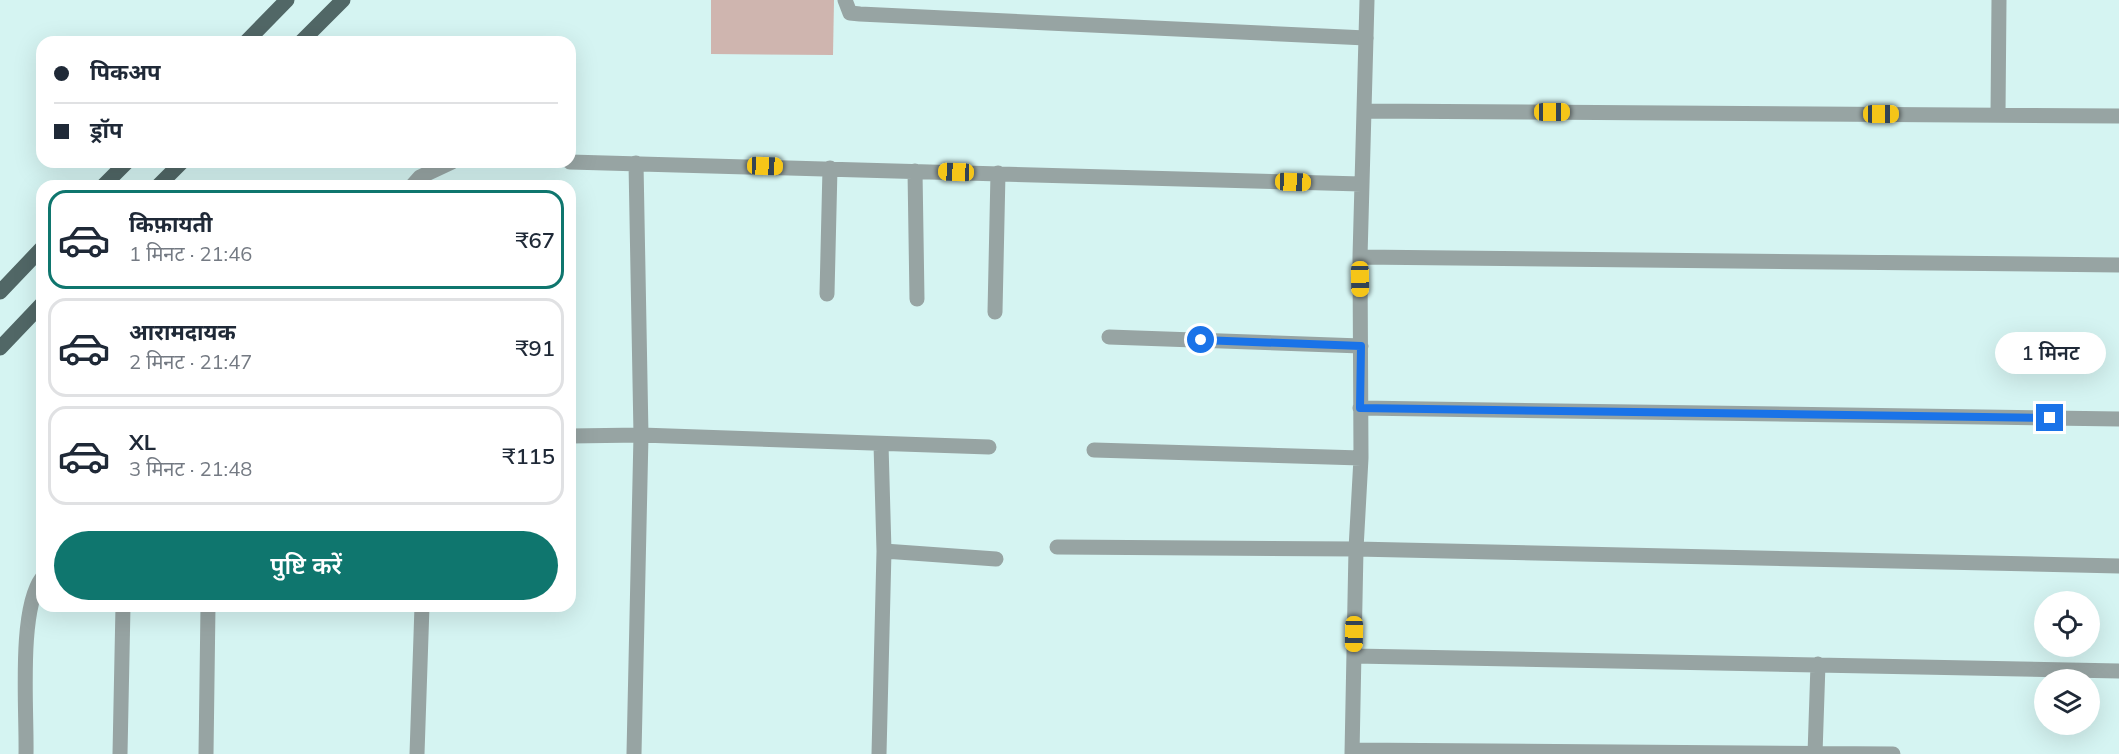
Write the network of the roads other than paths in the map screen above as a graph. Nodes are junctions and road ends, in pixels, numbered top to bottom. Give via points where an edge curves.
1 (288, 0) edge
2 (343, 0) edge
3 (845, 0) edge
4 (1367, 0) edge
5 (1999, 0) edge
6 (252, 36) edge
7 (307, 36) edge
8 (1366, 38) junction
9 (1364, 111) junction
10 (1998, 114) junction
11 (2119, 116) edge
12 (576, 162) edge
13 (636, 162) junction
14 (121, 168) edge
15 (176, 168) edge
16 (442, 168) edge
17 (830, 168) junction
18 (915, 171) junction
19 (998, 173) junction
20 (109, 180) edge
21 (164, 180) edge
22 (423, 180) edge
23 (1361, 184) junction
24 (36, 254) edge
25 (1360, 257) junction
26 (2119, 265) edge
27 (0, 292) edge
28 (827, 294) dead end
29 (917, 299) dead end
30 (36, 310) edge
31 (995, 312) dead end
32 (1109, 337) dead end
33 (1361, 346) junction
34 (0, 348) edge
35 (1360, 408) junction
36 (2119, 419) edge
37 (641, 435) junction
38 (576, 436) edge
39 (881, 444) junction
40 (989, 447) dead end
41 (1094, 450) dead end
42 (1361, 458) junction
43 (1057, 547) dead end
44 (1356, 549) junction
45 (884, 551) junction
46 (996, 560) dead end
47 (2119, 566) edge
48 (36, 586) edge
49 (123, 612) edge
50 (208, 612) edge
51 (422, 612) edge
52 (1354, 656) junction
53 (1818, 664) junction
54 (2119, 671) edge
55 (1352, 752) edge
56 (26, 754) edge
57 (120, 754) edge
58 (206, 754) edge
59 (417, 754) edge
60 (634, 754) edge
61 (879, 754) edge
62 (1815, 754) edge
63 (1893, 754) edge

1 - 6 main road
2 - 7 main road
3 - 8 street via 850,13 860,14
4 - 8 street
5 - 10 street
8 - 9 street
9 - 10 street
9 - 23 street
10 - 11 street
12 - 13 street
13 - 17 street
13 - 37 street
14 - 20 main road
15 - 21 main road
16 - 22 street
17 - 18 street
17 - 28 street
18 - 19 street
18 - 29 street
19 - 23 street
19 - 31 street
23 - 25 street
24 - 27 main road
25 - 26 street
25 - 33 street
30 - 34 main road
32 - 33 street
33 - 35 street
35 - 36 street
35 - 42 street
37 - 38 street
37 - 39 street
37 - 60 street
39 - 40 street
39 - 45 street
41 - 42 street
42 - 44 street
43 - 44 street
44 - 47 street
44 - 52 street
45 - 46 street
45 - 61 street
48 - 56 street via 28,613
49 - 57 street
50 - 58 street
51 - 59 street
52 - 53 street
52 - 55 street
53 - 54 street
53 - 62 street
55 - 62 street
62 - 63 street

